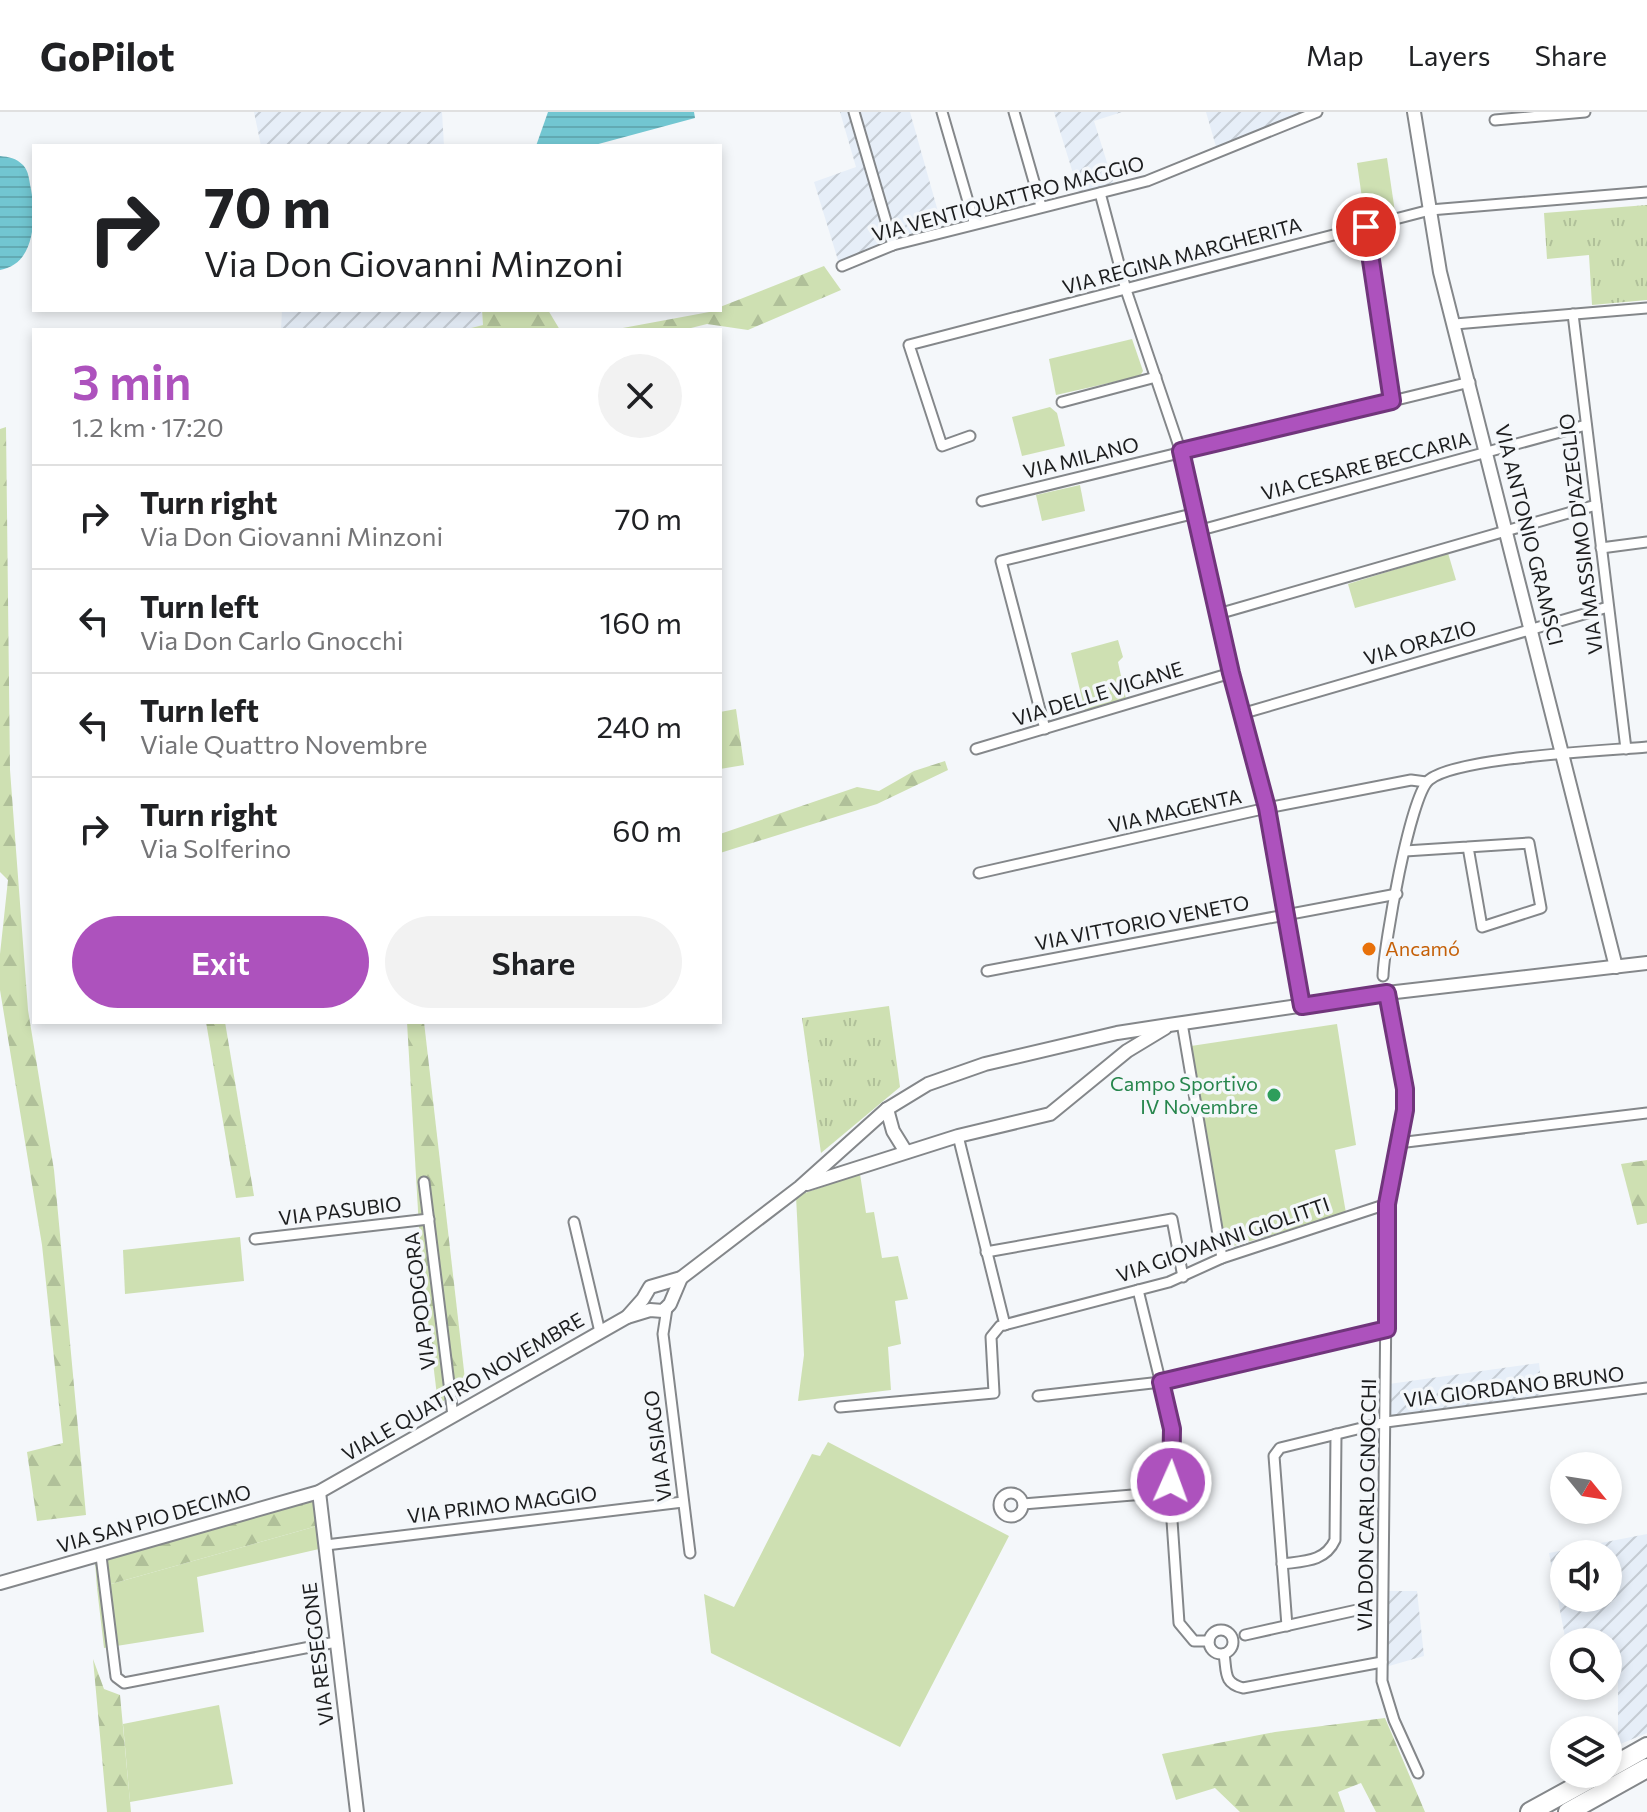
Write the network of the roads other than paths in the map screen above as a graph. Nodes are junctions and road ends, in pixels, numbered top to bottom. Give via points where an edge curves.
1 (854, 112) edge
2 (942, 112) edge
3 (1014, 112) edge
4 (1317, 112) edge
5 (1414, 112) edge
6 (1585, 112) edge
7 (1495, 120) dead end
8 (1647, 192) edge
9 (1100, 193) junction
10 (1041, 206) junction
11 (1430, 210) junction
12 (974, 222) junction
13 (1366, 227) junction
14 (893, 245) junction
15 (842, 266) dead end
16 (1126, 290) junction
17 (1647, 308) edge
18 (1573, 314) junction
19 (1455, 324) junction
20 (1156, 377) junction
21 (1470, 382) junction
22 (1392, 401) junction
23 (1062, 402) dead end
24 (1586, 425) junction
25 (970, 436) dead end
26 (1181, 451) junction
27 (1487, 452) junction
28 (982, 501) dead end
29 (1596, 505) junction
30 (1196, 513) junction
31 (1201, 530) junction
32 (1507, 531) junction
33 (1647, 542) edge
34 (1601, 548) junction
35 (1608, 607) junction
36 (1218, 614) junction
37 (1532, 629) junction
38 (1231, 673) junction
39 (1241, 714) junction
40 (1045, 729) junction
41 (1647, 747) edge
42 (976, 749) dead end
43 (1626, 749) junction
44 (1563, 755) junction
45 (1426, 782) junction
46 (1267, 808) junction
47 (1468, 847) junction
48 (1405, 851) junction
49 (979, 873) dead end
50 (1397, 894) junction
51 (1286, 914) junction
52 (1647, 963) edge
53 (1616, 967) junction
54 (987, 971) dead end
55 (1383, 976) dead end
56 (1387, 993) junction
57 (1302, 1006) junction
58 (1175, 1024) junction
59 (1117, 1033) junction
60 (1127, 1051) junction
61 (887, 1109) junction
62 (1647, 1113) edge
63 (958, 1136) junction
64 (1398, 1143) junction
65 (906, 1152) junction
66 (424, 1182) dead end
67 (800, 1187) junction
68 (1387, 1204) junction
69 (429, 1219) junction
70 (574, 1222) dead end
71 (255, 1239) dead end
72 (986, 1252) junction
73 (1222, 1258) junction
74 (1183, 1277) junction
75 (681, 1278) junction
76 (660, 1285) junction
77 (1138, 1290) junction
78 (657, 1306) junction
79 (1005, 1325) junction
80 (1387, 1329) junction
81 (600, 1332) junction
82 (1161, 1382) junction
83 (1647, 1388) edge
84 (1038, 1396) dead end
85 (840, 1407) dead end
86 (453, 1416) junction
87 (1386, 1422) junction
88 (1336, 1434) junction
89 (1171, 1482) junction
90 (319, 1492) junction
91 (1157, 1493) junction
92 (683, 1502) junction
93 (1023, 1504) dead end
94 (1171, 1506) junction
95 (326, 1545) junction
96 (690, 1553) dead end
97 (101, 1556) junction
98 (1282, 1564) junction
99 (0, 1583) edge
100 (1357, 1610) dead end
101 (1287, 1626) junction
102 (1245, 1635) dead end
103 (1209, 1641) junction
104 (336, 1642) junction
105 (1224, 1654) junction
106 (1382, 1662) junction
107 (1647, 1747) edge
108 (1622, 1761) edge
109 (1647, 1768) edge
110 (1418, 1773) dead end
111 (1574, 1788) edge
112 (357, 1812) edge
113 (1530, 1812) edge
114 (1568, 1812) edge

1 - 14 street
2 - 12 street
3 - 10 street
4 - 9 street, VIA VENTIQUATTRO MAGGIO via 1147,181
5 - 11 street, VIA ANTONIO GRAMSCI
6 - 7 street
8 - 11 street, VIA REGINA MARGHERITA
9 - 10 street, VIA VENTIQUATTRO MAGGIO
9 - 16 street
10 - 12 street, VIA VENTIQUATTRO MAGGIO
11 - 13 street, VIA REGINA MARGHERITA
11 - 19 street, VIA ANTONIO GRAMSCI
12 - 14 street, VIA VENTIQUATTRO MAGGIO
13 - 16 street, VIA REGINA MARGHERITA
13 - 22 street
14 - 15 street, VIA VENTIQUATTRO MAGGIO
16 - 20 street
16 - 25 street, VIA REGINA MARGHERITA via 909,345 942,446
17 - 18 street
18 - 19 street
18 - 24 street, VIA MASSIMO D'AZEGLIO
19 - 21 street, VIA ANTONIO GRAMSCI
20 - 23 street
20 - 26 street
21 - 22 street, VIA MILANO
21 - 27 street, VIA ANTONIO GRAMSCI
22 - 26 street, VIA MILANO
24 - 27 street, VIA CESARE BECCARIA
24 - 29 street, VIA MASSIMO D'AZEGLIO
26 - 28 street, VIA MILANO
26 - 30 street
27 - 31 street, VIA CESARE BECCARIA
27 - 32 street, VIA ANTONIO GRAMSCI
29 - 32 street
29 - 34 street, VIA MASSIMO D'AZEGLIO
30 - 31 street
30 - 40 street via 1001,561
31 - 36 street
32 - 36 street
32 - 37 street, VIA ANTONIO GRAMSCI
33 - 34 street
34 - 35 street, VIA MASSIMO D'AZEGLIO
35 - 37 street, VIA ORAZIO
35 - 43 street, VIA MASSIMO D'AZEGLIO
36 - 38 street
37 - 39 street, VIA ORAZIO
37 - 44 street, VIA ANTONIO GRAMSCI
38 - 39 street
38 - 40 street, VIA DELLE VIGANE
39 - 46 street
40 - 42 street, VIA DELLE VIGANE
41 - 43 street, VIA MAGENTA
43 - 44 street, VIA MAGENTA
44 - 45 street, VIA MAGENTA via 1468,764
44 - 53 street, VIA ANTONIO GRAMSCI
45 - 46 street, VIA MAGENTA via 1411,780
45 - 48 street
46 - 49 street, VIA MAGENTA
46 - 51 street
47 - 47 street via 1529,843 1541,908 1482,927
47 - 48 street
48 - 50 street
50 - 51 street, VIA VITTORIO VENETO
50 - 55 street
51 - 54 street, VIA VITTORIO VENETO
51 - 57 street
52 - 53 street
53 - 56 street
56 - 57 street
56 - 64 street, VIA DON CARLO GNOCCHI via 1405,1089
57 - 58 street
58 - 59 street
58 - 60 street
58 - 73 street
59 - 60 street
59 - 61 street via 985,1064 928,1084
60 - 63 street via 1050,1114
61 - 65 street
61 - 67 street
62 - 64 street
63 - 65 street
63 - 72 street
64 - 68 street, VIA DON CARLO GNOCCHI
65 - 67 street
66 - 69 street, VIA PODGORA
67 - 75 street
68 - 73 street, VIA GIOVANNI GIOLITTI
68 - 80 street, VIA DON CARLO GNOCCHI
69 - 71 street, VIA PASUBIO
69 - 86 street, VIA PODGORA
70 - 81 street
72 - 74 street via 1172,1219
72 - 79 street
73 - 74 street, VIA GIOVANNI GIOLITTI
74 - 77 street, VIA GIOVANNI GIOLITTI
75 - 76 street
75 - 78 street
76 - 78 street via 668,1290
76 - 78 street via 646,1290
77 - 79 street, VIA GIOVANNI GIOLITTI
77 - 82 street
78 - 81 street, VIALE QUATTRO NOVEMBRE
78 - 92 street, VIA ASIAGO
79 - 85 street via 991,1337 994,1393
80 - 82 street
80 - 87 street, VIA DON CARLO GNOCCHI
81 - 86 street, VIALE QUATTRO NOVEMBRE
82 - 84 street
82 - 89 street via 1172,1429
83 - 87 street, VIA GIORDANO BRUNO
86 - 90 street, VIALE QUATTRO NOVEMBRE
87 - 88 street, VIA GIORDANO BRUNO
87 - 106 street, VIA DON CARLO GNOCCHI
88 - 98 street via 1335,1540 1318,1558
88 - 98 street, VIA GIORDANO BRUNO via 1280,1448 1274,1456
89 - 91 street via 1163,1483
89 - 94 street via 1182,1496
90 - 95 street, VIA RESEGONE
90 - 97 street, VIA SAN PIO DECIMO
91 - 93 street
91 - 94 street
92 - 95 street, VIA PRIMO MAGGIO
92 - 96 street, VIA ASIAGO
94 - 103 street via 1179,1623 1194,1641
95 - 104 street, VIA RESEGONE
97 - 99 street, VIA SAN PIO DECIMO
97 - 104 street via 116,1677 124,1683
98 - 101 street
100 - 101 street
101 - 102 street
103 - 105 street via 1213,1652
103 - 105 street via 1216,1631 1227,1632 1233,1642
104 - 112 street, VIA RESEGONE
105 - 106 street via 1228,1680 1243,1688
106 - 110 street, VIA DON CARLO GNOCCHI via 1394,1720
107 - 108 highway
109 - 114 highway
111 - 113 highway

